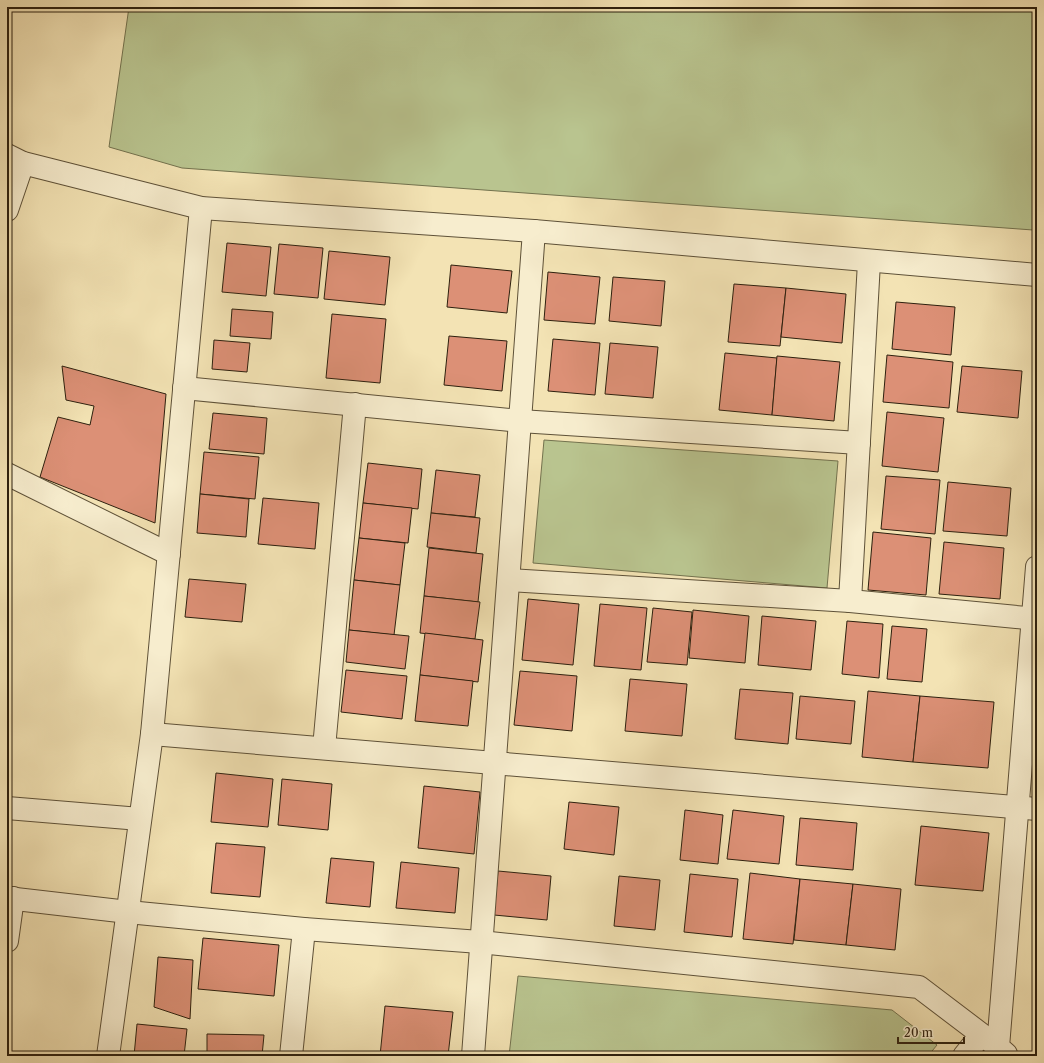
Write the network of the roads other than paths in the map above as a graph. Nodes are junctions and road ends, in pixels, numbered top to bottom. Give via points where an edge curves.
1 (15, 159) edge
2 (201, 208) junction
3 (7, 210) edge
4 (534, 231) junction
5 (869, 262) junction
6 (1037, 275) edge
7 (184, 388) junction
8 (355, 404) junction
9 (520, 421) junction
10 (859, 443) junction
11 (7, 474) edge
12 (169, 554) junction
13 (1037, 567) edge
14 (509, 580) junction
15 (850, 601) junction
16 (1035, 619) edge
17 (152, 734) junction
18 (324, 748) junction
19 (494, 763) junction
20 (7, 808) edge
21 (1027, 808) edge
22 (140, 819) junction
23 (10, 898) edge
24 (128, 912) junction
25 (304, 929) junction
26 (7, 941) edge
27 (480, 942) junction
28 (996, 1046) edge
29 (108, 1056) edge
30 (291, 1056) edge
31 (473, 1056) edge
32 (964, 1056) edge

1 - 2 street
1 - 3 street
2 - 4 street
2 - 7 street
4 - 5 street
4 - 9 street
5 - 6 street
5 - 10 street
7 - 8 street
7 - 12 street
8 - 9 street
8 - 18 street
9 - 10 street
9 - 14 street
10 - 15 street
11 - 12 street
12 - 17 street
13 - 16 street
14 - 15 street
14 - 19 street
15 - 16 street
16 - 21 street
17 - 18 street
17 - 22 street
18 - 19 street
19 - 21 street
19 - 27 street
20 - 22 street
21 - 28 street
22 - 24 street
23 - 24 street
23 - 26 street
24 - 25 street
24 - 29 street
25 - 27 street
25 - 30 street
27 - 28 street via 919,987
27 - 31 street
28 - 32 street

